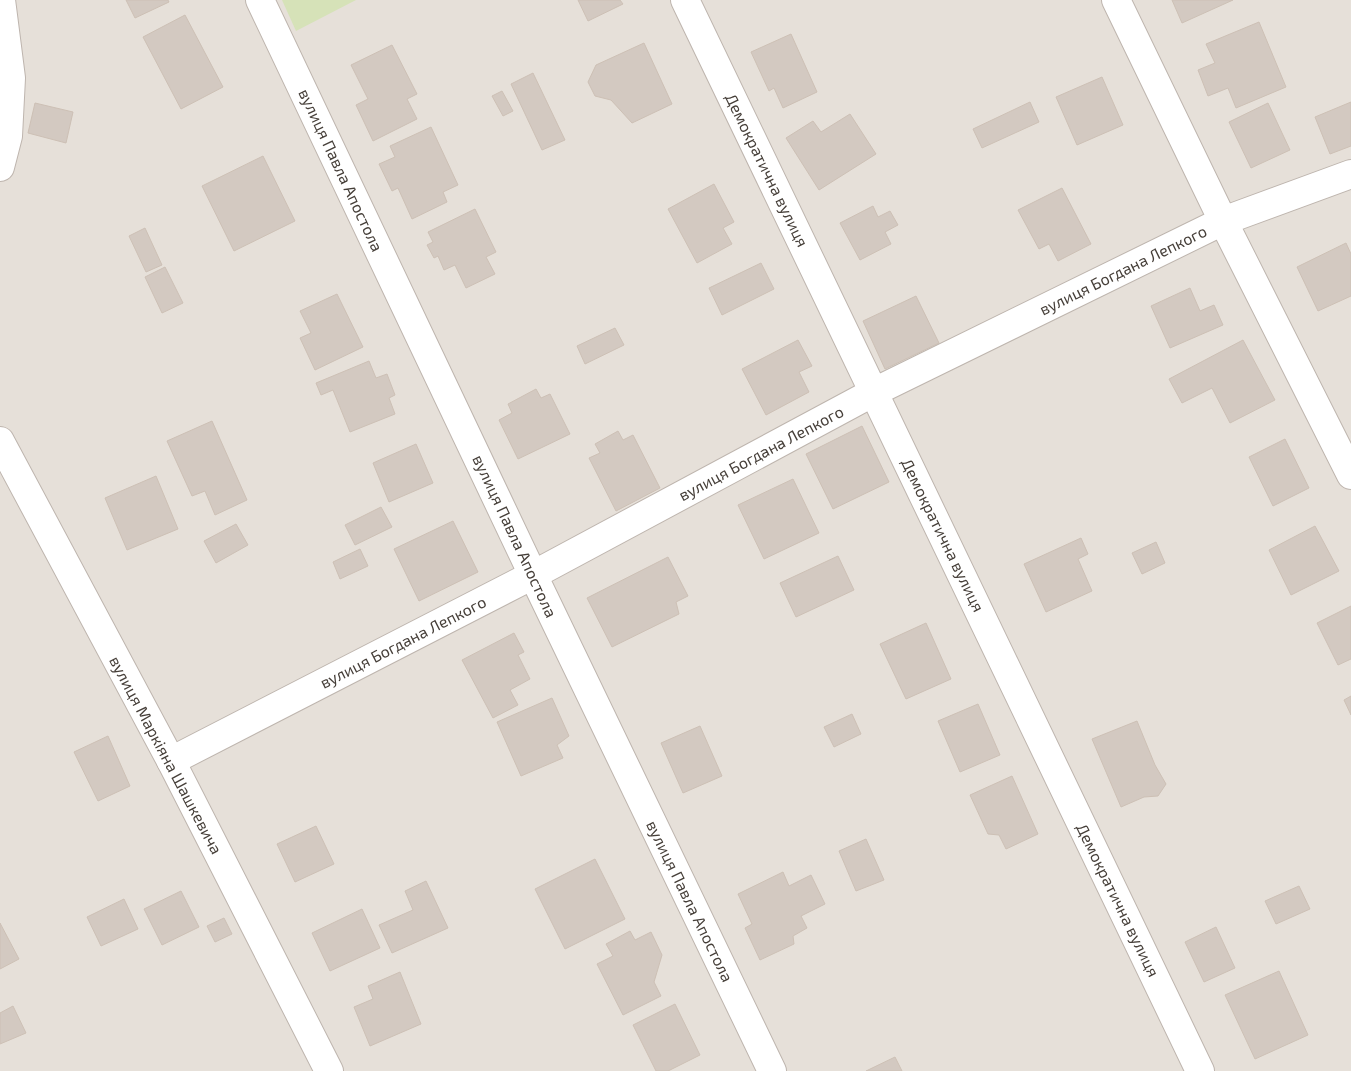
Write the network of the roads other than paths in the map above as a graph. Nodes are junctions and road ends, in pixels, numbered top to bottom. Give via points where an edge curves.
1 (1, 0) edge
2 (260, 0) edge
3 (685, 0) edge
4 (1116, 0) edge
5 (0, 167) edge
6 (1351, 174) edge
7 (1222, 221) junction
8 (874, 392) junction
9 (0, 441) edge
10 (1351, 475) edge
11 (533, 575) junction
12 (170, 761) junction
13 (330, 1071) edge
14 (772, 1071) edge
15 (1200, 1071) edge

1 - 5 street via 11,78 8,136
2 - 11 street, вулиця Павла Апостола
3 - 8 street, Демократична вулиця
4 - 7 street, вулиця Богдана Лепкого
6 - 7 street, вулиця Богдана Лепкого
7 - 8 street, вулиця Богдана Лепкого
7 - 10 street, вулиця Богдана Лепкого
8 - 11 street, вулиця Богдана Лепкого
8 - 15 street, Демократична вулиця
9 - 12 street, вулиця Маркіяна Шашкевича
11 - 12 street, вулиця Богдана Лепкого
11 - 14 street, вулиця Павла Апостола
12 - 13 street, вулиця Маркіяна Шашкевича

